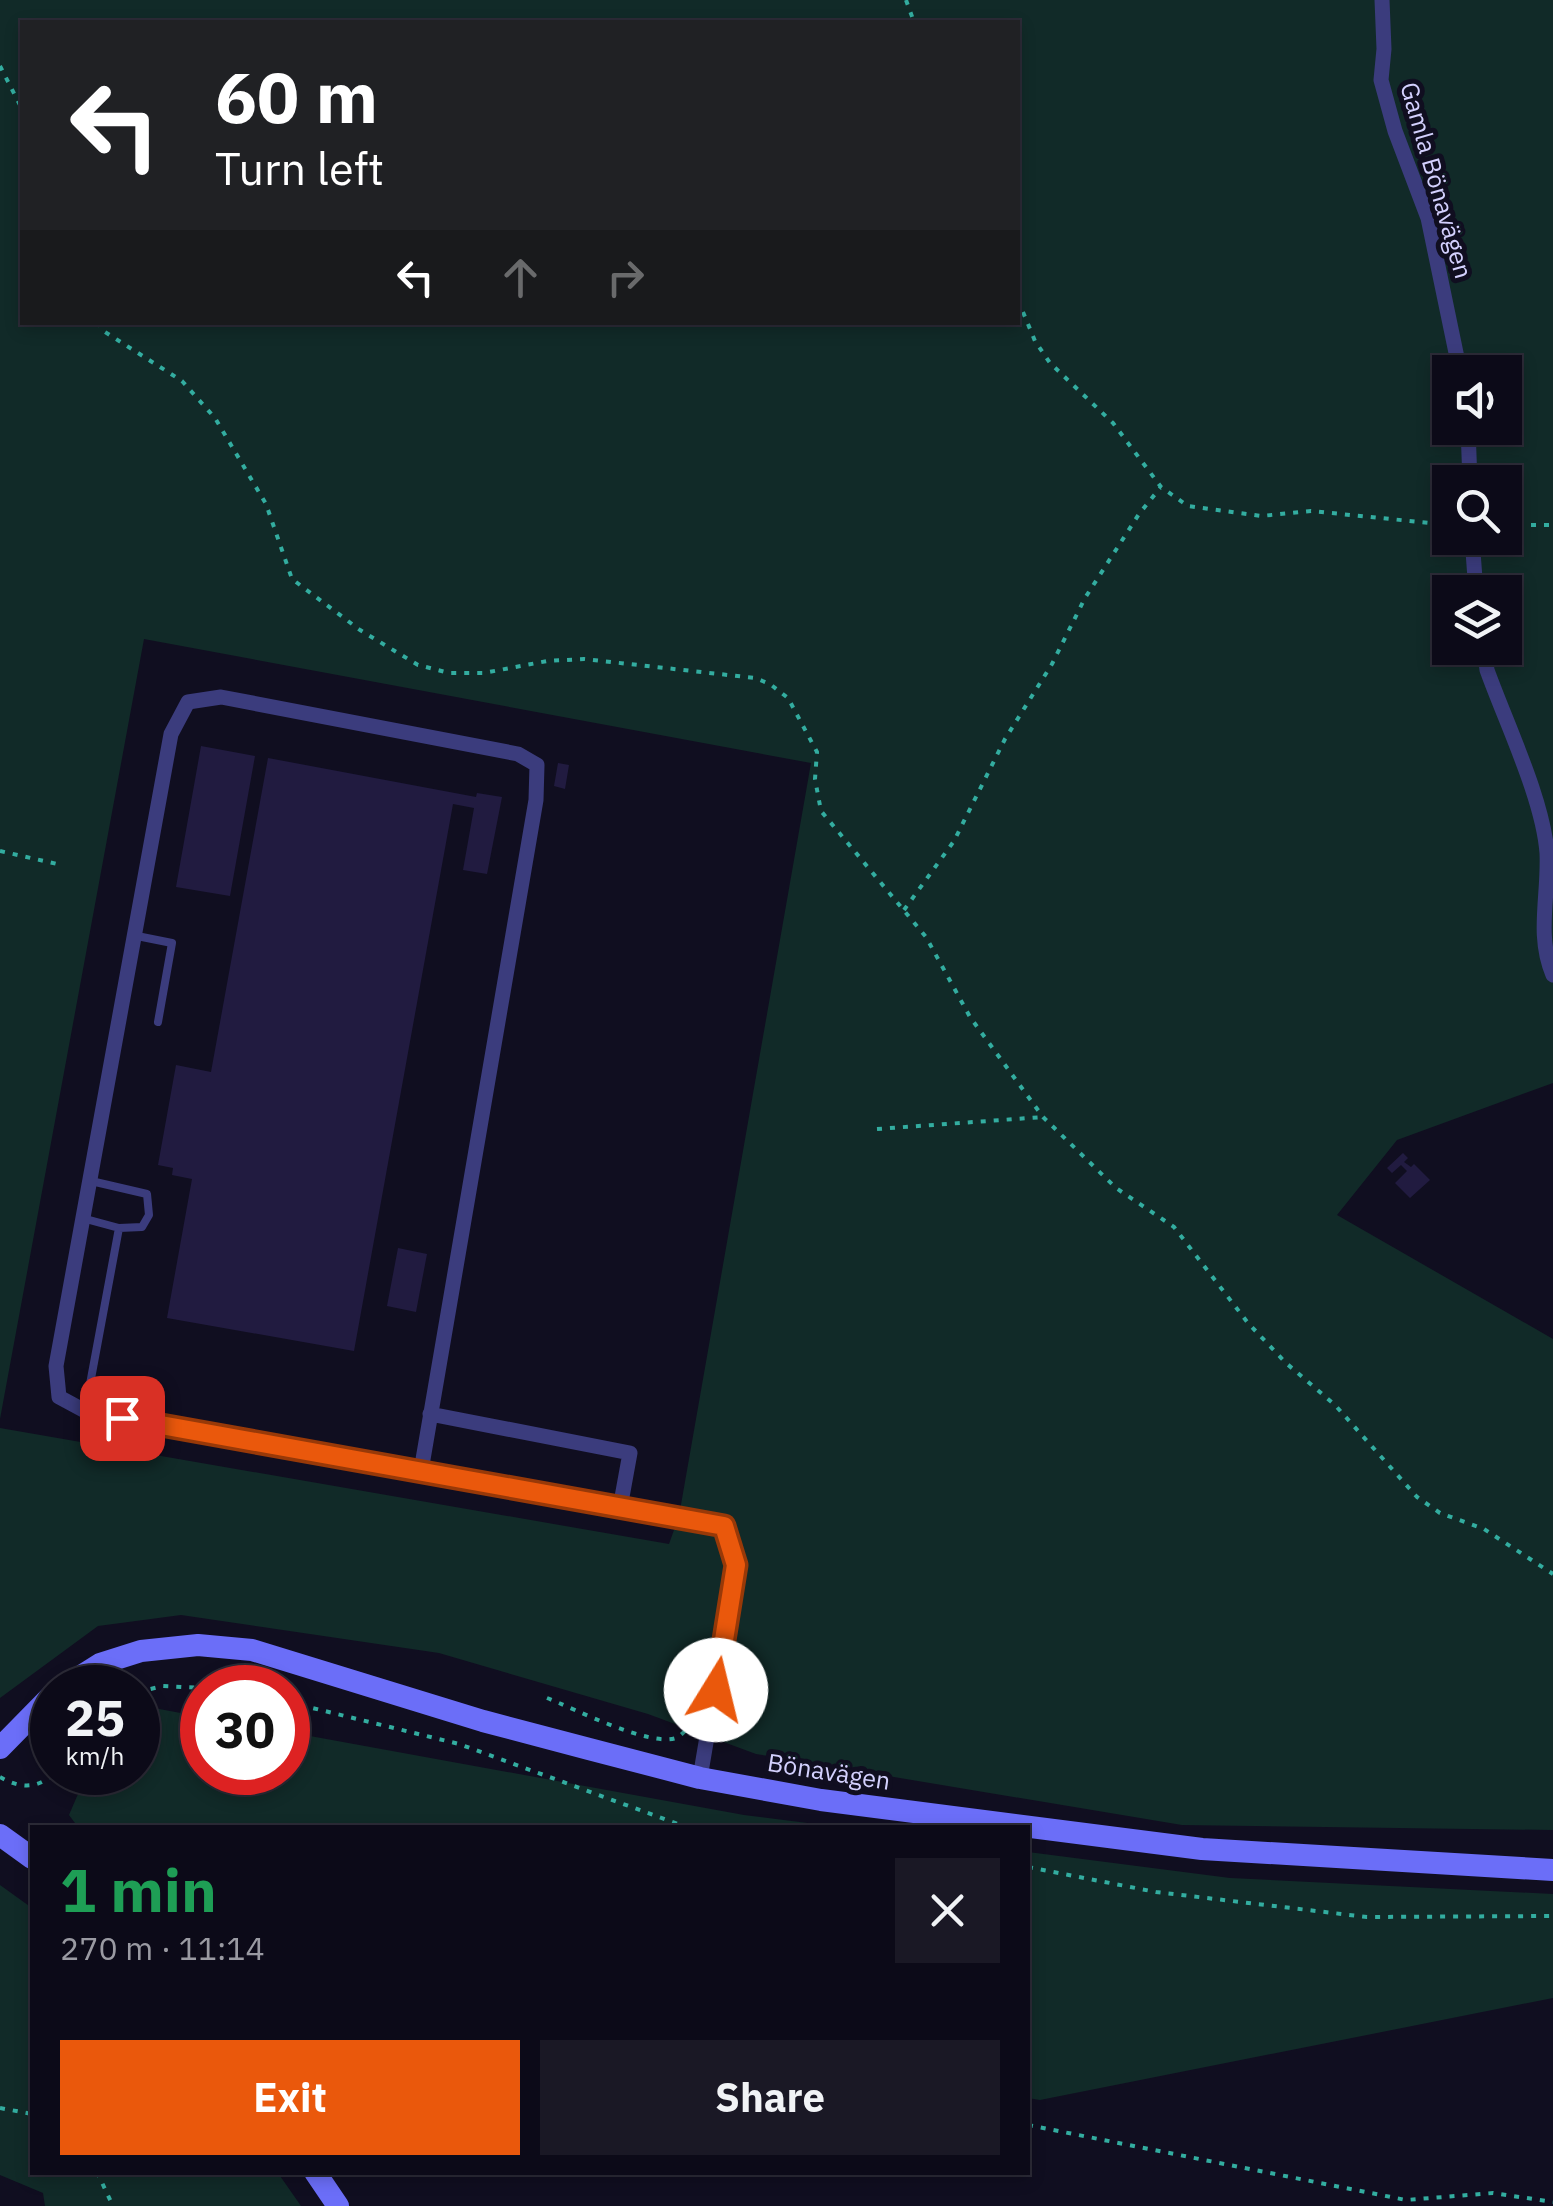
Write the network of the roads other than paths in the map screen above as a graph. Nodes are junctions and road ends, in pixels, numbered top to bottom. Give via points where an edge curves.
1 (1382, 0) edge
2 (1456, 355) edge
3 (1487, 665) edge
4 (132, 935) junction
5 (1553, 975) edge
6 (158, 1022) dead end
7 (90, 1181) junction
8 (82, 1218) junction
9 (120, 1228) junction
10 (85, 1411) junction
11 (430, 1414) junction
12 (421, 1471) junction
13 (620, 1508) junction
14 (98, 1665) edge
15 (30, 1718) edge
16 (0, 1748) edge
17 (700, 1778) junction
18 (1015, 1825) edge
19 (1030, 1827) edge
20 (0, 1835) edge
21 (30, 1857) edge
22 (1553, 1870) edge
23 (317, 2175) edge
24 (338, 2206) edge

1 - 2 street, Gamla Bönavägen via 1381,80 1428,218
3 - 5 street via 1547,852 1544,937
4 - 6 lane via 172,943
4 - 7 street
4 - 11 street via 171,734 188,702 221,697 518,754 537,766
7 - 8 street
7 - 9 lane via 147,1194 149,1215 142,1227
8 - 9 lane
8 - 10 street via 56,1366 59,1397
9 - 10 lane
10 - 12 street
11 - 12 street
11 - 13 street via 630,1453
12 - 13 street
13 - 17 street via 724,1526 736,1565
14 - 17 street, Bönavägen via 141,1651 252,1650
15 - 16 street
17 - 18 street, Bönavägen
19 - 22 street, Bönavägen via 1202,1849
20 - 21 street
23 - 24 street

